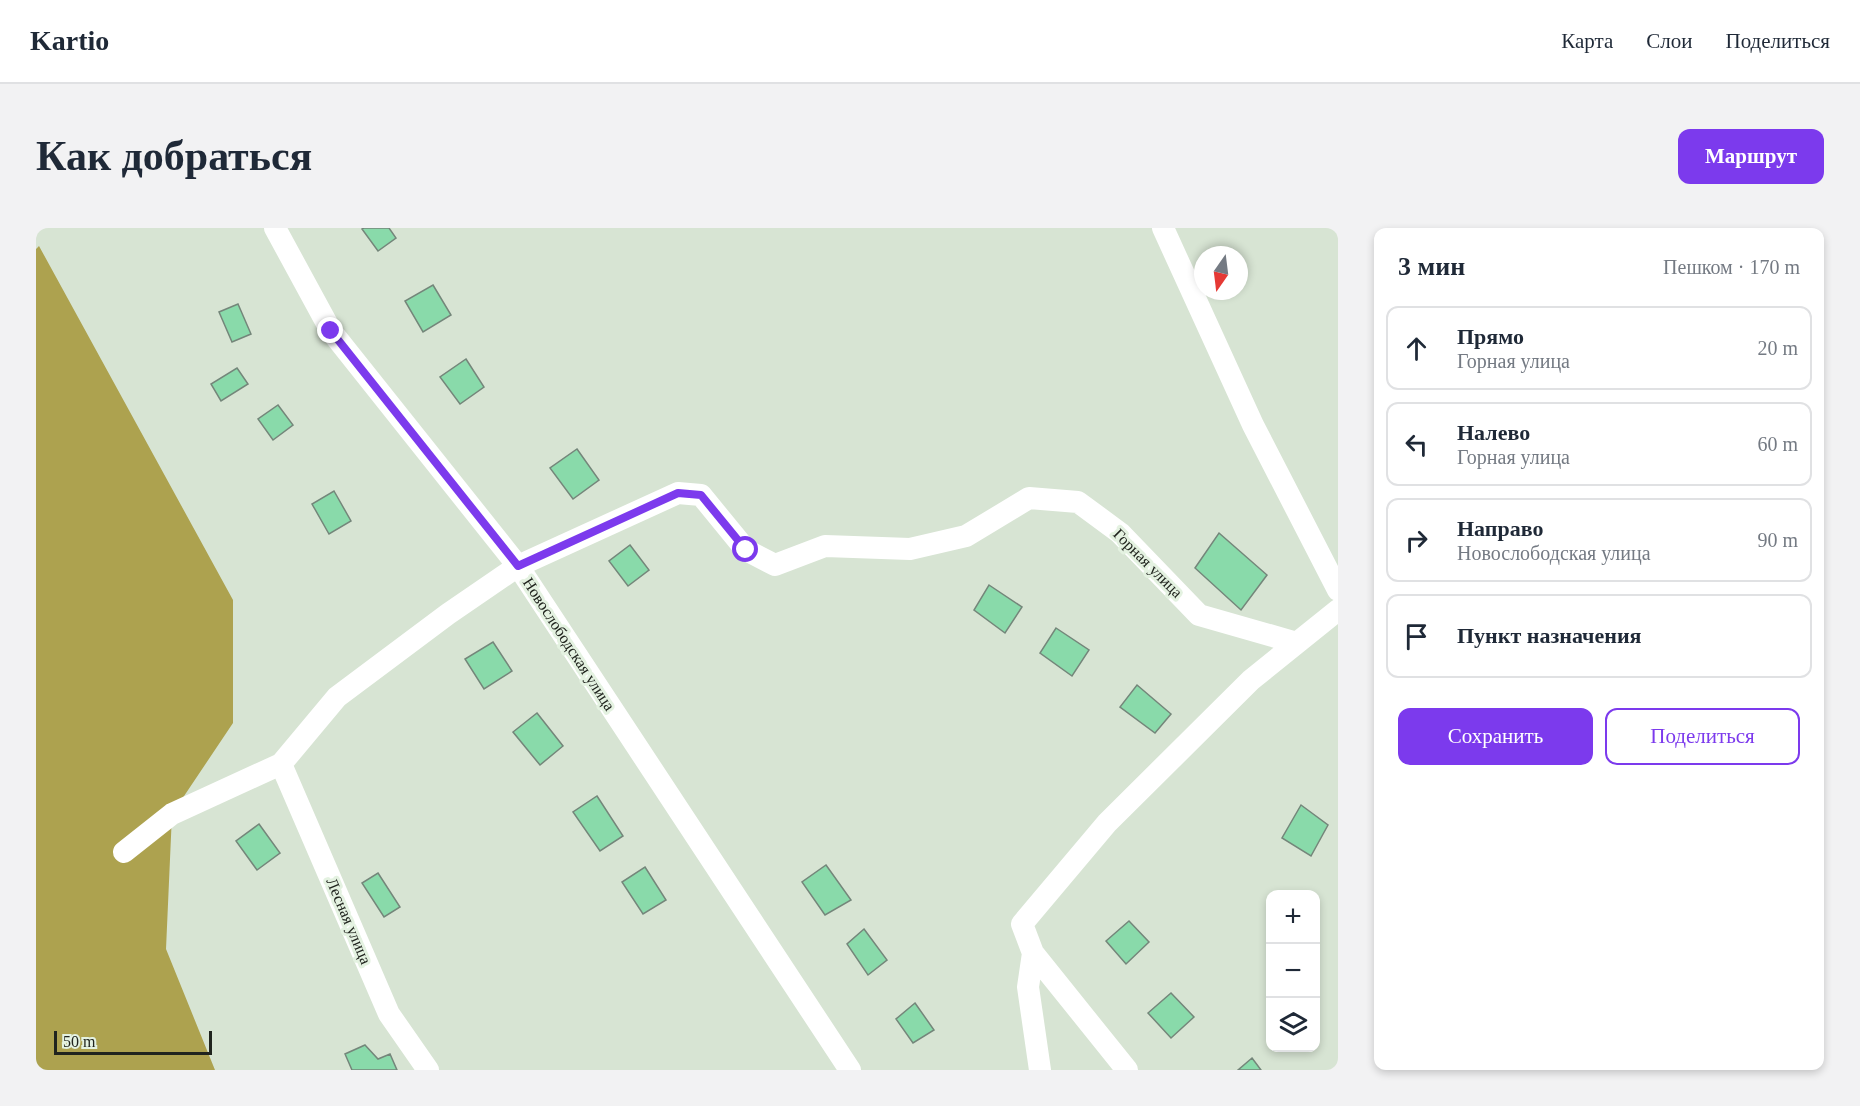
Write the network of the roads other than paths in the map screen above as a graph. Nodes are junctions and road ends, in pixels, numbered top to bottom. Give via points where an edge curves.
1 (275, 228) edge
2 (1163, 228) edge
3 (518, 566) junction
4 (1338, 590) edge
5 (1338, 610) edge
6 (1297, 643) junction
7 (281, 764) junction
8 (124, 852) dead end
9 (1033, 953) junction
10 (428, 1070) edge
11 (850, 1070) edge
12 (1040, 1070) edge
13 (1127, 1070) edge

1 - 3 street, Новослободская улица via 331,331
2 - 4 street via 1253,426
3 - 6 street, Горная улица via 678,493 701,495 746,550 775,565 825,546 910,549 966,536 1029,498 1078,502 1120,533 1198,615
3 - 7 street, Горная улица via 337,697
3 - 11 street, Новослободская улица
5 - 6 street
6 - 9 street via 1251,680 1107,823 1022,924
7 - 8 street via 172,814
7 - 10 street, Лесная улица via 389,1014
9 - 12 street via 1028,987
9 - 13 street

